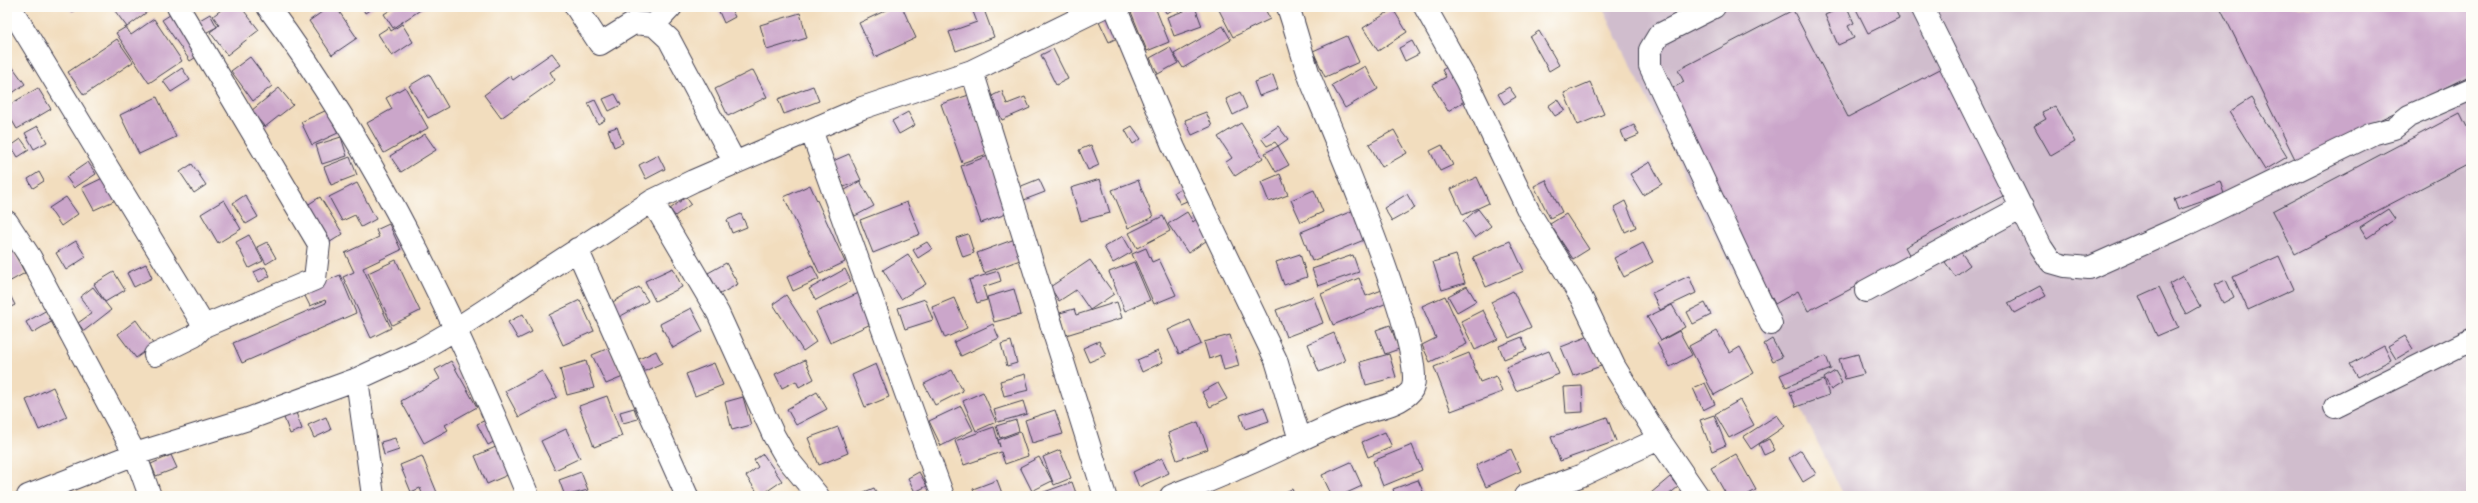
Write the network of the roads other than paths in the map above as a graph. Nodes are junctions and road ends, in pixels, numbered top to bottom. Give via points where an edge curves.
1 (10, 7) edge
2 (178, 7) edge
3 (268, 7) edge
4 (576, 7) edge
5 (671, 7) edge
6 (1116, 7) edge
7 (1288, 7) edge
8 (1425, 7) edge
9 (1714, 7) edge
10 (1922, 7) edge
11 (1090, 10) edge
12 (654, 25) junction
13 (972, 71) junction
14 (2471, 90) edge
15 (811, 130) junction
16 (735, 163) junction
17 (652, 201) junction
18 (2022, 207) junction
19 (7, 222) edge
20 (577, 249) junction
21 (1866, 291) dead end
22 (1771, 324) dead end
23 (204, 326) junction
24 (456, 329) junction
25 (2471, 340) edge
26 (155, 355) dead end
27 (357, 379) junction
28 (2335, 407) dead end
29 (1659, 439) junction
30 (1300, 440) junction
31 (135, 454) junction
32 (28, 496) edge
33 (150, 496) edge
34 (373, 496) edge
35 (528, 496) edge
36 (687, 496) edge
37 (818, 496) edge
38 (943, 496) edge
39 (1105, 496) edge
40 (1171, 496) edge
41 (1525, 496) edge
42 (1698, 496) edge

1 - 23 street
2 - 23 street via 319,244 315,279
3 - 24 street via 305,59 358,143 407,228
4 - 12 street via 600,44 634,22
5 - 12 street
6 - 30 street via 1177,155 1276,360
7 - 30 street via 1310,76 1359,195 1399,310 1416,374 1415,384 1410,392 1397,401 1359,414
8 - 29 street via 1467,82 1529,212 1581,297 1614,366
9 - 22 street via 1659,35 1650,50 1650,66
10 - 18 street
11 - 13 street
12 - 16 street via 669,39
13 - 15 street via 862,108
13 - 39 street
14 - 18 street via 2408,116 2394,128 2372,134 2183,226 2089,268 2051,262
15 - 16 street
15 - 38 street
16 - 17 street
17 - 20 street
17 - 37 street via 718,313 774,436 786,457
18 - 21 street
19 - 31 street via 30,257
20 - 24 street
20 - 36 street
23 - 26 street via 194,336
24 - 27 street via 420,350
24 - 35 street via 494,412
25 - 28 street
27 - 31 street via 248,418
27 - 34 street
29 - 41 street via 1580,476
29 - 42 street
30 - 40 street via 1236,470
31 - 32 street
31 - 33 street

